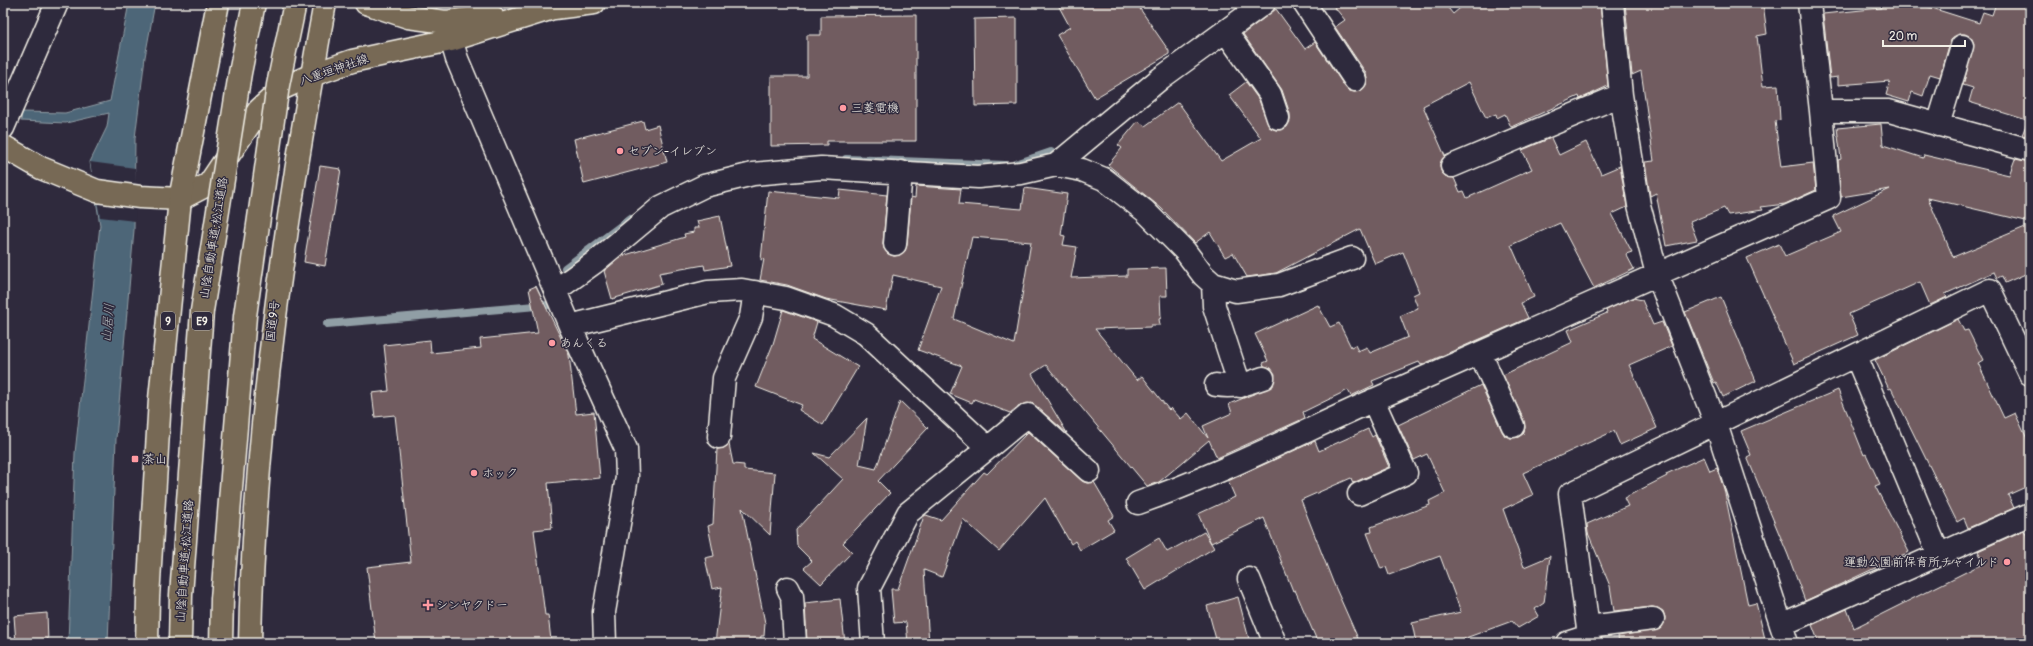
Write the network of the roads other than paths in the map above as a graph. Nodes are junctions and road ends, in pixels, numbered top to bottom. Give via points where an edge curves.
1 (57, 3) edge
2 (218, 3) edge
3 (254, 3) edge
4 (295, 3) edge
5 (325, 3) edge
6 (366, 3) edge
7 (594, 3) edge
8 (1264, 3) edge
9 (1304, 3) edge
10 (1612, 3) edge
11 (1809, 3) edge
12 (563, 6) edge
13 (496, 9) edge
14 (449, 31) junction
15 (1226, 32) junction
16 (1962, 46) dead end
17 (312, 74) junction
18 (1355, 80) dead end
19 (1621, 95) junction
20 (1821, 111) junction
21 (1278, 118) dead end
22 (1938, 125) junction
23 (3, 128) edge
24 (3, 146) edge
25 (2030, 150) edge
26 (1056, 164) junction
27 (1452, 166) dead end
28 (901, 172) junction
29 (180, 199) junction
30 (895, 244) dead end
31 (1352, 258) dead end
32 (1656, 274) junction
33 (1213, 284) junction
34 (556, 290) junction
35 (756, 292) junction
36 (570, 326) junction
37 (1480, 353) junction
38 (1856, 356) junction
39 (2030, 374) edge
40 (1263, 378) dead end
41 (1216, 385) dead end
42 (1240, 386) junction
43 (1373, 400) junction
44 (1716, 424) junction
45 (1513, 426) dead end
46 (719, 437) dead end
47 (988, 448) junction
48 (1089, 471) dead end
49 (1359, 494) dead end
50 (1138, 504) dead end
51 (2030, 514) edge
52 (1939, 555) junction
53 (1249, 579) dead end
54 (788, 588) dead end
55 (1654, 619) dead end
56 (1784, 634) edge
57 (1589, 635) edge
58 (147, 643) edge
59 (180, 643) edge
60 (221, 643) edge
61 (250, 643) edge
62 (605, 643) edge
63 (795, 643) edge
64 (873, 643) edge
65 (1275, 643) edge
66 (1567, 643) edge

1 - 23 street
2 - 29 main road, 9
3 - 59 main road, 山陰自動車道;松江道路 / E9, bridge via 202,311 181,595
4 - 60 main road, bridge via 278,85 245,316 222,599
5 - 17 main road, 国道9号
6 - 14 main road, 八重垣神社線
7 - 12 main road, 八重垣神社線
8 - 15 street
9 - 18 street
10 - 19 street
11 - 20 street
12 - 13 main road, 八重垣神社線
12 - 14 main road, 八重垣神社線
13 - 14 main road, 八重垣神社線
14 - 17 main road, 八重垣神社線
14 - 34 street via 463,73
15 - 21 street via 1270,94
15 - 26 street via 1161,78
16 - 22 street
17 - 29 main road, 八重垣神社線 via 283,88 258,110 209,184
17 - 61 main road, 国道9号 via 273,322 260,440
19 - 27 street
19 - 32 street via 1639,205
20 - 22 street via 1889,111
20 - 32 street via 1829,198
22 - 25 street
24 - 29 main road, 八重垣神社線 via 41,168 97,191 140,198
26 - 28 street via 1021,173 978,177
26 - 33 street via 1082,170 1104,179 1145,212
28 - 30 street
28 - 34 street via 821,168 753,174 704,186 661,207 595,262
29 - 58 main road, 9 via 160,399
31 - 33 street via 1279,284 1236,291
32 - 37 street
32 - 44 street
33 - 42 street via 1214,306
34 - 36 street
35 - 36 street via 708,292
35 - 46 street via 751,317 724,378
35 - 47 street via 786,298 834,314 866,334
36 - 62 street via 626,449 627,477 604,612
37 - 43 street
37 - 45 street
38 - 39 street via 1990,290
38 - 44 street
38 - 52 street
40 - 42 street
41 - 42 street
43 - 49 street via 1406,473
43 - 50 street via 1228,468
44 - 56 street
44 - 57 street via 1570,494
47 - 48 street via 1028,415
47 - 64 street via 908,513 868,588
51 - 52 street
52 - 56 street
53 - 65 street
54 - 63 street via 792,596
55 - 57 street
57 - 66 street

